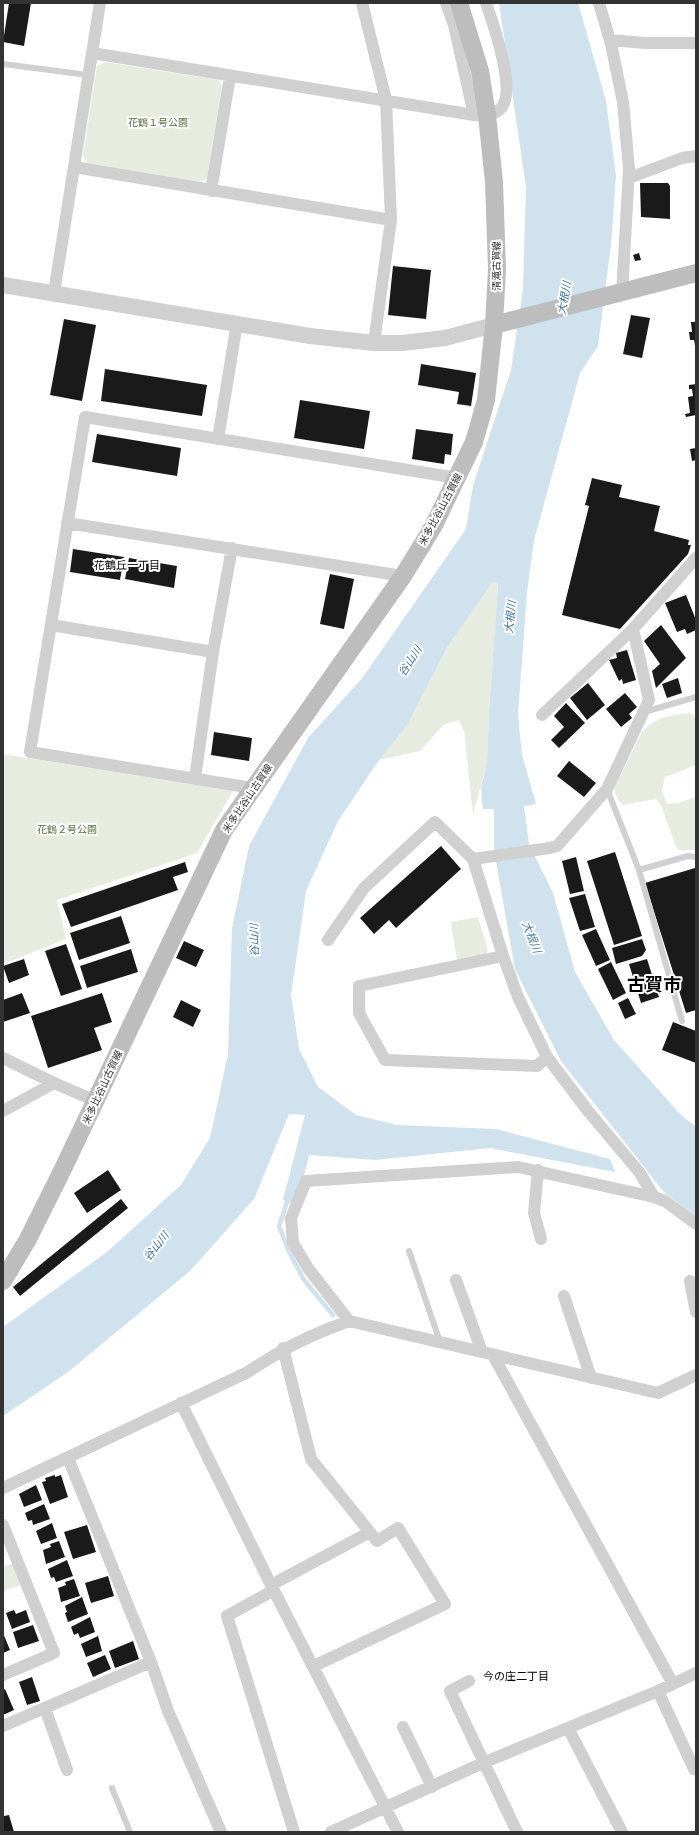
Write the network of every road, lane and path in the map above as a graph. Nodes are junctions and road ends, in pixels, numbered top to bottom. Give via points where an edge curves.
1 (100, 3) edge
2 (362, 3) edge
3 (446, 3) edge
4 (459, 3) edge
5 (486, 3) edge
6 (599, 3) edge
7 (610, 40) junction
8 (696, 43) edge
9 (92, 53) junction
10 (3, 64) edge
11 (88, 75) junction
12 (230, 76) junction
13 (386, 100) junction
14 (481, 115) junction
15 (696, 156) edge
16 (74, 166) junction
17 (628, 178) junction
18 (211, 191) junction
19 (391, 220) junction
20 (696, 273) edge
21 (3, 285) edge
22 (54, 293) junction
23 (622, 294) junction
24 (237, 323) junction
25 (494, 325) junction
26 (374, 343) junction
27 (218, 439) junction
28 (457, 478) junction
29 (68, 523) junction
30 (232, 548) junction
31 (696, 558) edge
32 (403, 576) junction
33 (51, 625) junction
34 (633, 629) junction
35 (213, 652) junction
36 (696, 697) edge
37 (644, 712) junction
38 (542, 715) dead end
39 (194, 778) junction
40 (252, 788) junction
41 (607, 789) junction
42 (696, 857) edge
43 (473, 859) junction
44 (639, 870) junction
45 (328, 940) dead end
46 (503, 956) junction
47 (682, 1021) dead end
48 (547, 1057) junction
49 (3, 1058) edge
50 (54, 1083) junction
51 (96, 1101) junction
52 (3, 1111) edge
53 (538, 1170) junction
54 (654, 1197) junction
55 (696, 1224) edge
56 (541, 1239) dead end
57 (409, 1251) dead end
58 (456, 1280) dead end
59 (690, 1281) dead end
60 (3, 1282) edge
61 (564, 1296) dead end
62 (696, 1312) edge
63 (349, 1321) junction
64 (440, 1342) junction
65 (283, 1348) junction
66 (487, 1354) junction
67 (696, 1375) edge
68 (591, 1378) junction
69 (181, 1403) junction
70 (68, 1458) junction
71 (3, 1488) edge
72 (3, 1525) edge
73 (370, 1532) junction
74 (273, 1588) junction
75 (151, 1662) junction
76 (314, 1666) junction
77 (696, 1673) edge
78 (3, 1675) edge
79 (469, 1681) dead end
80 (673, 1684) junction
81 (658, 1691) junction
82 (45, 1708) junction
83 (3, 1726) edge
84 (403, 1727) dead end
85 (568, 1728) junction
86 (485, 1762) junction
87 (694, 1769) dead end
88 (67, 1770) dead end
89 (432, 1786) junction
90 (112, 1788) dead end
91 (386, 1808) junction
92 (130, 1832) edge
93 (221, 1832) edge
94 (294, 1832) edge
95 (331, 1832) edge
96 (398, 1832) edge
97 (518, 1832) edge
98 (622, 1832) edge

1 - 9 street
2 - 13 street
3 - 14 street
4 - 14 main road, 清滝古賀線 via 480,71
5 - 14 street via 507,86 505,102 500,110
6 - 7 street
7 - 8 street
7 - 17 street via 623,102
9 - 11 street
9 - 12 street
10 - 11 lane
11 - 16 street
12 - 13 street
12 - 18 street
13 - 14 street
13 - 19 street
14 - 25 main road, 清滝古賀線 via 494,182 497,269
15 - 17 street via 682,158
16 - 18 street
16 - 22 street
17 - 23 street
18 - 19 street
19 - 26 street
20 - 23 main road
21 - 22 street
22 - 24 street
23 - 25 main road
24 - 26 street via 310,336
24 - 27 street
25 - 26 street via 445,338
25 - 28 main road, 米多比谷山古賀線 via 486,400 474,442
27 - 28 street
27 - 29 street via 85,417
28 - 32 main road, 米多比谷山古賀線 via 433,527
29 - 30 street
29 - 33 street
30 - 32 street
30 - 35 street
31 - 34 street
32 - 40 main road, 米多比谷山古賀線
33 - 35 street
33 - 39 street via 30,752
34 - 37 street via 649,700
34 - 38 street
35 - 39 street
36 - 37 lane
37 - 41 street
39 - 40 street
40 - 51 main road, 米多比谷山古賀線 via 224,830 209,859
41 - 43 street via 557,846
41 - 44 lane
42 - 44 lane via 688,856
43 - 45 street via 435,822 364,888
43 - 46 street
44 - 47 lane
46 - 48 street via 518,997
46 - 48 street via 359,986 359,1014 386,1060 537,1066
48 - 54 street via 588,1112 640,1173
49 - 50 street
50 - 51 street
50 - 52 street
51 - 60 main road, 米多比谷山古賀線
53 - 54 street
53 - 56 street via 534,1213
53 - 63 street via 518,1167 306,1181 291,1218 293,1243 308,1268
54 - 55 street via 665,1201
57 - 64 lane
58 - 66 street
59 - 62 street
61 - 68 street
63 - 64 street
63 - 65 street
64 - 66 street
65 - 69 street via 248,1372
65 - 73 street via 311,1459
66 - 68 street
66 - 80 street
67 - 68 street via 658,1393
69 - 70 street
69 - 74 street
70 - 71 street
70 - 75 street
72 - 78 street via 54,1653
73 - 74 street
73 - 76 street via 377,1541 398,1528 445,1604
74 - 76 street
74 - 94 street via 227,1616
75 - 82 street
75 - 93 street via 168,1711
76 - 91 street
77 - 80 street
79 - 86 street via 450,1691
80 - 81 street
81 - 85 street
81 - 87 street
82 - 83 street
82 - 88 street
84 - 89 street
85 - 86 street
85 - 98 street
86 - 89 street
86 - 97 street
89 - 91 street
90 - 92 lane
91 - 95 street
91 - 96 street

